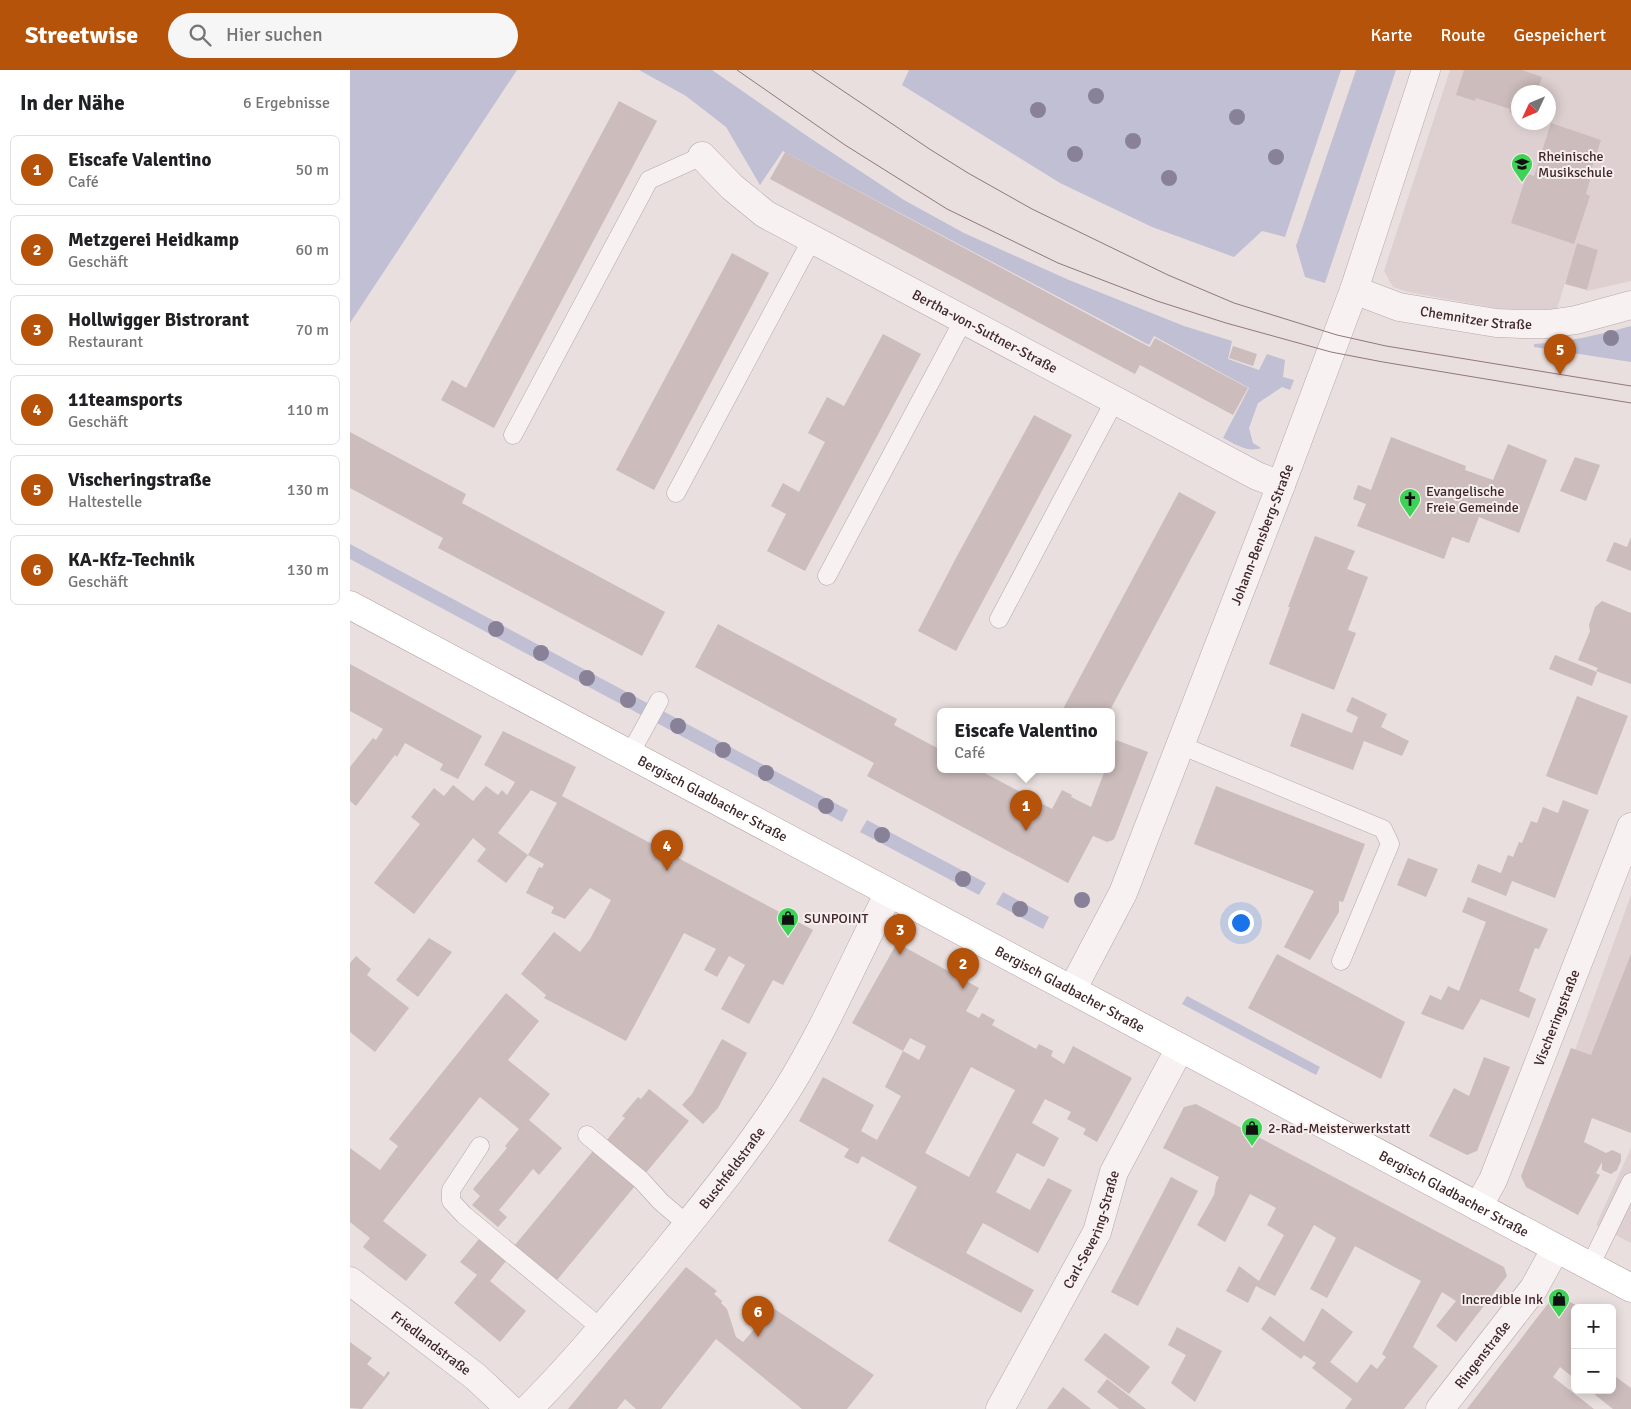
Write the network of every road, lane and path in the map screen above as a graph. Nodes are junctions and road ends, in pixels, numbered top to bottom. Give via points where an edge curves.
1 (1426, 70) edge
2 (702, 156) joint
3 (812, 239) junction
4 (1354, 290) junction
5 (1631, 305) edge
6 (964, 320) junction
7 (1115, 400) junction
8 (513, 435) dead end
9 (1281, 485) junction
10 (676, 493) dead end
11 (827, 576) dead end
12 (350, 605) edge
13 (999, 619) dead end
14 (659, 701) dead end
15 (1180, 745) junction
16 (630, 754) junction
17 (1631, 827) edge
18 (889, 893) junction
19 (1341, 961) dead end
20 (1072, 990) junction
21 (1180, 1048) junction
22 (587, 1135) dead end
23 (480, 1146) dead end
24 (1631, 1182) edge
25 (1478, 1207) junction
26 (688, 1225) junction
27 (1556, 1248) junction
28 (1590, 1266) junction
29 (350, 1281) edge
30 (1631, 1288) edge
31 (602, 1329) junction
32 (510, 1409) edge
33 (528, 1409) edge
34 (1000, 1409) edge
35 (1440, 1409) edge

1 - 4 street, Johann-Bensberg-Straße
2 - 3 street, Bertha-von-Suttner-Straße via 765,214
2 - 8 lane via 649,180
3 - 6 street, Bertha-von-Suttner-Straße
3 - 10 lane
4 - 5 street, Chemnitzer Straße via 1399,307 1522,324 1576,320
4 - 9 street, Johann-Bensberg-Straße
6 - 7 street, Bertha-von-Suttner-Straße
6 - 11 lane
7 - 9 street, Bertha-von-Suttner-Straße via 1257,476
7 - 13 lane
9 - 15 street, Johann-Bensberg-Straße
12 - 16 main road, Bergisch Gladbacher Straße
14 - 16 lane
15 - 19 lane via 1383,828 1390,844
15 - 20 street, Johann-Bensberg-Straße via 1123,894
16 - 18 main road, Bergisch Gladbacher Straße
17 - 25 street, Vischeringstraße via 1493,1180
18 - 20 main road, Bergisch Gladbacher Straße
18 - 26 street, Buschfeldstraße via 788,1088
20 - 21 main road, Bergisch Gladbacher Straße
21 - 25 main road, Bergisch Gladbacher Straße
21 - 34 street, Carl-Severing-Straße via 1114,1172 1097,1232
22 - 26 lane
23 - 31 lane via 451,1190 451,1201
24 - 28 lane
25 - 27 main road, Bergisch Gladbacher Straße
26 - 31 street, Buschfeldstraße
27 - 28 main road, Bergisch Gladbacher Straße
27 - 35 street, Ringenstraße via 1534,1288
28 - 30 main road, Bergisch Gladbacher Straße
29 - 32 street, Friedlandstraße via 476,1376
31 - 33 street, Buschfeldstraße

